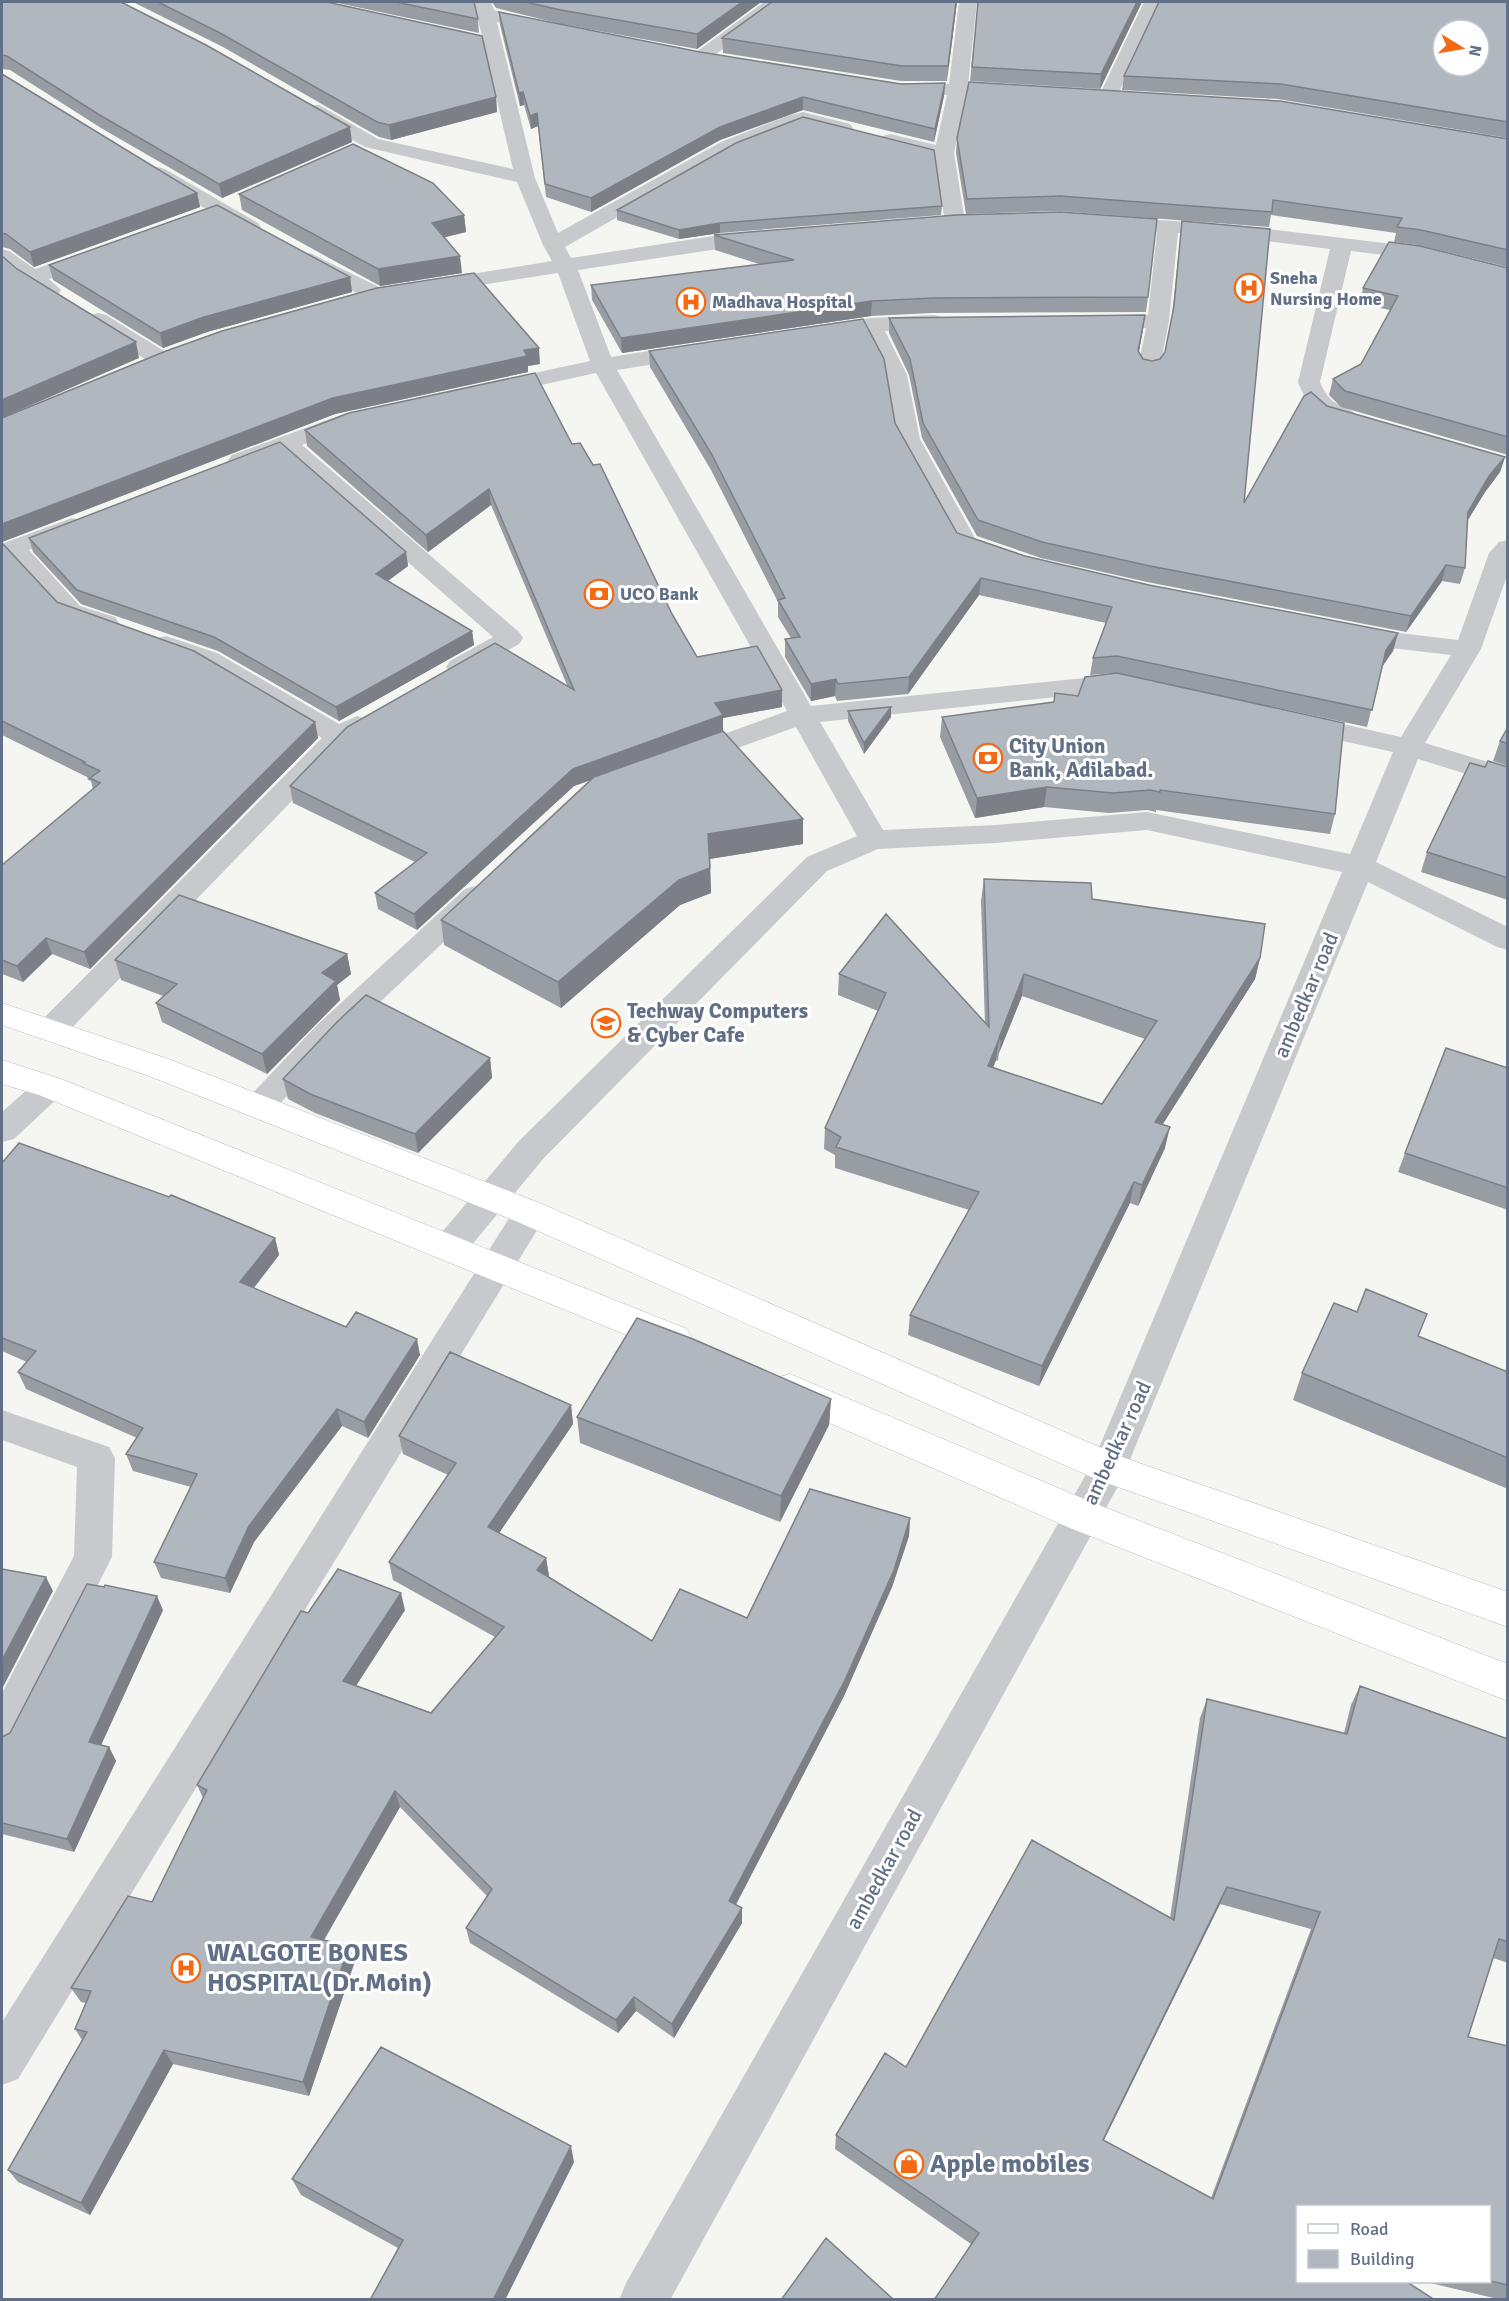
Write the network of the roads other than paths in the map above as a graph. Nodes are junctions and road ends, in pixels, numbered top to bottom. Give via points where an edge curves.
1 (775, 2) edge
2 (968, 2) edge
3 (1153, 2) edge
4 (484, 8) edge
5 (561, 31) edge
6 (678, 53) edge
7 (701, 57) junction
8 (725, 61) edge
9 (878, 85) edge
10 (958, 88) junction
11 (1028, 92) edge
12 (1085, 95) edge
13 (1108, 96) junction
14 (1131, 97) edge
15 (294, 98) edge
16 (372, 143) junction
17 (350, 153) edge
18 (944, 153) junction
19 (141, 163) edge
20 (525, 178) junction
21 (240, 200) edge
22 (219, 210) junction
23 (196, 218) edge
24 (1091, 221) edge
25 (956, 222) junction
26 (978, 222) edge
27 (933, 224) edge
28 (1168, 227) junction
29 (779, 236) edge
30 (271, 238) edge
31 (1342, 244) junction
32 (553, 245) junction
33 (292, 249) edge
34 (108, 250) edge
35 (2, 255) edge
36 (566, 267) junction
37 (1508, 276) edge
38 (31, 279) junction
39 (377, 295) junction
40 (354, 301) edge
41 (1158, 321) junction
42 (956, 322) edge
43 (1075, 322) edge
44 (871, 325) junction
45 (801, 335) edge
46 (719, 348) edge
47 (183, 351) edge
48 (603, 365) junction
49 (1149, 367) edge
50 (479, 392) edge
51 (367, 416) edge
52 (1365, 423) edge
53 (285, 442) junction
54 (220, 468) edge
55 (89, 519) edge
56 (1506, 551) edge
57 (1021, 562) edge
58 (1333, 629) edge
59 (1468, 649) junction
60 (437, 680) edge
61 (1148, 691) edge
62 (378, 713) edge
63 (802, 716) junction
64 (1273, 718) edge
65 (339, 736) junction
66 (1409, 747) junction
67 (661, 766) edge
68 (1508, 778) edge
69 (874, 840) junction
70 (1360, 866) junction
71 (491, 881) edge
72 (1508, 940) edge
73 (2, 1014) edge
74 (51, 1030) junction
75 (2, 1072) edge
76 (50, 1087) junction
77 (259, 1106) junction
78 (2, 1130) edge
79 (489, 1199) junction
80 (530, 1213) junction
81 (448, 1248) junction
82 (495, 1267) junction
83 (701, 1350) edge
84 (755, 1374) edge
85 (2, 1425) edge
86 (1109, 1468) junction
87 (1083, 1516) junction
88 (1508, 1610) edge
89 (1508, 1683) edge
90 (2, 1733) edge
91 (2, 2059) edge
92 (643, 2300) edge

1 - 7 street
2 - 10 street
3 - 13 street
4 - 5 street
4 - 20 street via 482,42
6 - 7 street
7 - 8 street
9 - 10 street via 901,89
10 - 11 street
10 - 18 street
12 - 13 street
13 - 14 street
15 - 16 street
16 - 17 street
16 - 20 street
18 - 25 street
18 - 32 street via 804,118 794,120 728,146
19 - 22 street
20 - 32 street
21 - 22 street
22 - 23 street
22 - 30 street
24 - 28 street
25 - 26 street
25 - 27 street
28 - 31 street
28 - 41 street
29 - 36 street via 720,241
31 - 37 street via 1418,254
31 - 52 street via 1309,382 1314,397 1332,414
32 - 36 street
33 - 39 street
34 - 38 street
35 - 38 street
36 - 39 street
36 - 48 street
38 - 47 street via 76,306 150,364
39 - 40 street
41 - 43 street
41 - 49 street
42 - 44 street
44 - 45 street
44 - 57 street via 896,375 908,439 965,543
46 - 48 street
48 - 50 street
48 - 63 street
51 - 53 street
53 - 54 street
53 - 60 street via 510,638
55 - 65 street via 13,548 71,611 208,659
56 - 59 street, ambedkar road
58 - 59 street
59 - 66 street, ambedkar road
61 - 63 street via 1114,683
62 - 65 street
63 - 67 street
63 - 69 street
64 - 66 street
65 - 74 street
66 - 68 street
66 - 70 street, ambedkar road
69 - 70 street via 1147,821
69 - 79 street via 817,864 531,1150
70 - 72 street
70 - 86 street, ambedkar road
71 - 77 street via 329,1032
73 - 74 main road
74 - 77 main road
75 - 76 main road
76 - 78 street
76 - 81 main road
77 - 79 main road
79 - 80 main road
79 - 81 street
80 - 82 street
80 - 86 main road
81 - 82 main road
82 - 83 main road
82 - 91 street
84 - 87 main road
85 - 90 street via 96,1458 93,1557
86 - 87 street, ambedkar road
86 - 88 main road
87 - 89 main road
87 - 92 street, ambedkar road

